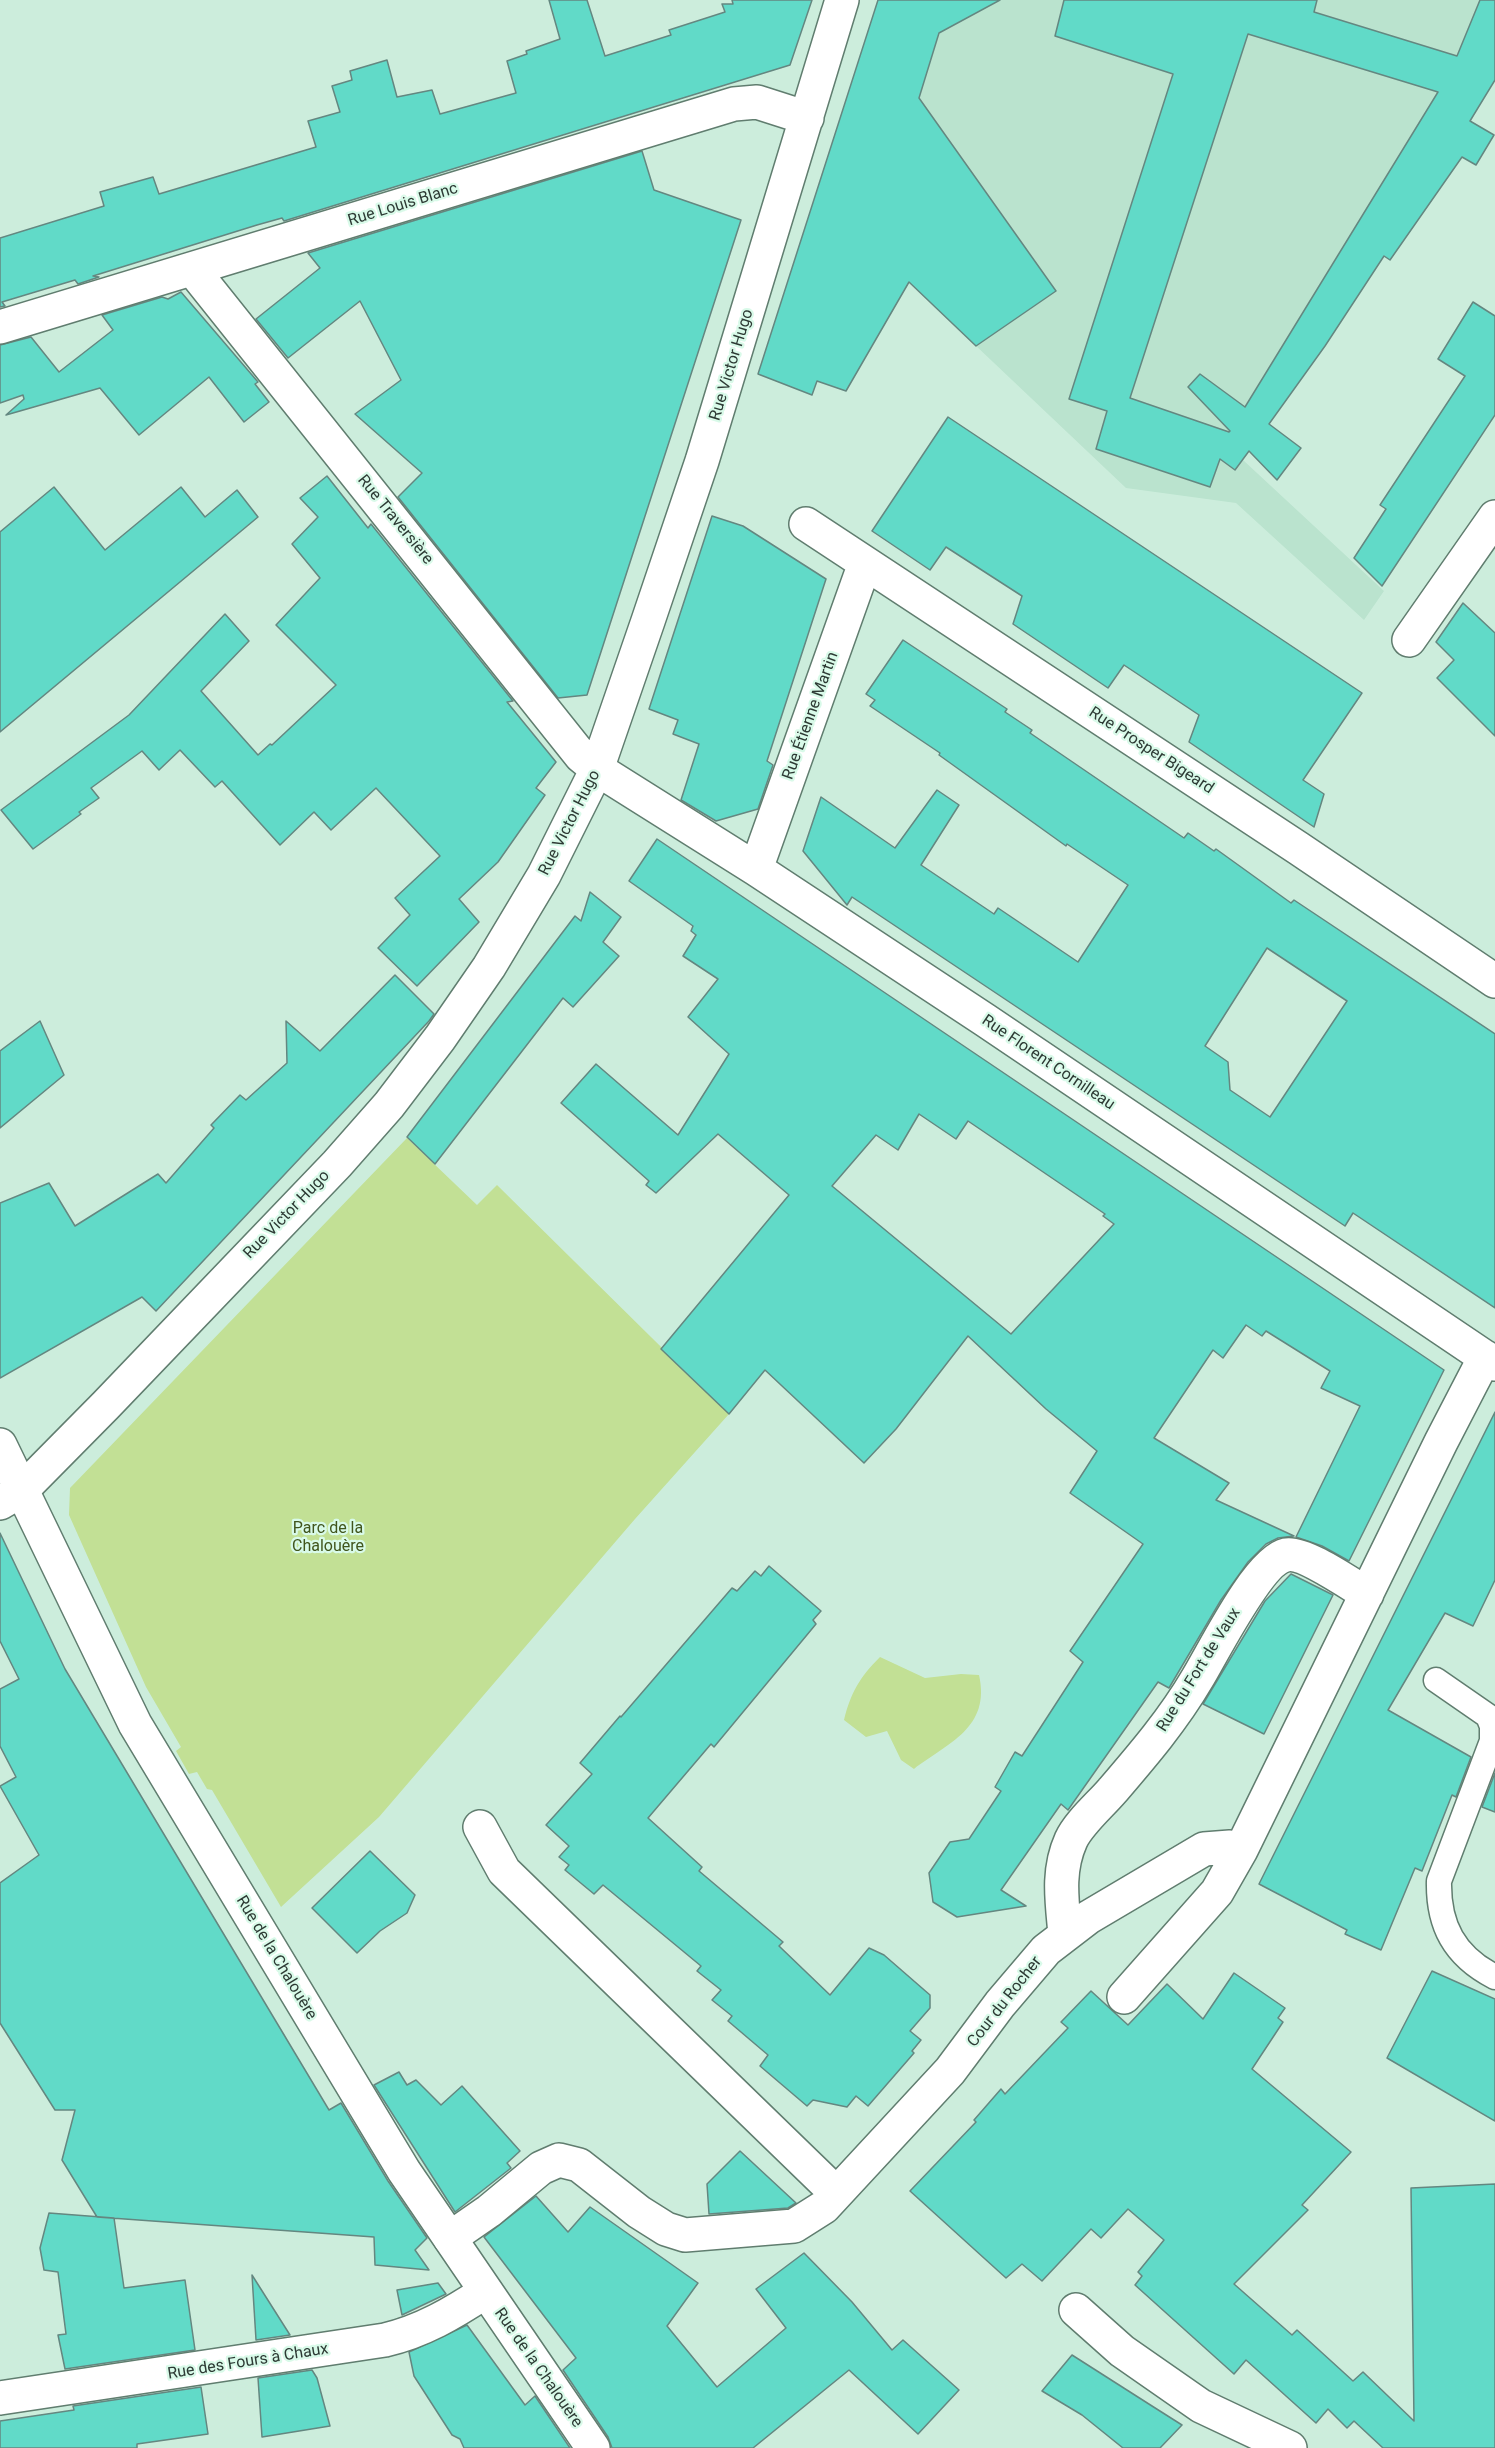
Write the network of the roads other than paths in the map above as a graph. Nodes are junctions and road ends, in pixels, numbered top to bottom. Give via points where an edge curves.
1 (842, 0) edge
2 (807, 118) junction
3 (193, 270) junction
4 (0, 327) edge
5 (1495, 517) edge
6 (806, 524) dead end
7 (865, 563) junction
8 (1409, 640) dead end
9 (597, 769) junction
10 (756, 869) junction
11 (1495, 981) edge
12 (1490, 1360) edge
13 (0, 1445) edge
14 (11, 1496) edge
15 (1366, 1594) junction
16 (1437, 1680) dead end
17 (480, 1827) dead end
18 (1241, 1850) junction
19 (1065, 1934) junction
20 (1495, 1977) edge
21 (1124, 1996) dead end
22 (836, 2193) junction
23 (450, 2238) junction
24 (485, 2292) junction
25 (1076, 2310) dead end
26 (0, 2398) edge
27 (593, 2448) edge
28 (1290, 2448) edge

1 - 2 street, Rue Victor Hugo
2 - 3 street, Rue Louis Blanc via 757,102 734,104
2 - 9 street, Rue Victor Hugo via 702,461
3 - 4 street, Rue Louis Blanc
3 - 9 street, Rue Traversière via 581,756
5 - 8 street
6 - 7 street, Rue Prosper Bigeard
7 - 10 street, Rue Étienne Martin
7 - 11 street, Rue Prosper Bigeard
9 - 10 street, Rue Florent Cornilleau
9 - 14 street, Rue Victor Hugo via 544,875 501,948 406,1084 337,1164
10 - 12 street, Rue Florent Cornilleau
12 - 15 street
13 - 14 street, Rue de la Chalouère
14 - 23 street, Rue de la Chalouère via 135,1724 398,2161
15 - 18 street
15 - 19 street, Rue du Fort de Vaux via 1303,1557 1287,1554 1272,1561 1254,1582 1160,1733 1072,1838 1060,1886
16 - 20 lane via 1488,1716 1492,1726 1492,1741 1438,1881 1438,1901 1442,1921 1454,1944
17 - 22 street via 504,1871
18 - 19 street, Cour du Rocher via 1204,1850
18 - 21 street via 1217,1892
19 - 22 street, Cour du Rocher via 1030,1966 950,2072
22 - 23 street, Cour du Rocher via 813,2216 794,2226 686,2235 666,2229 639,2212 579,2165 559,2160 541,2168
23 - 24 street, Rue de la Chalouère
24 - 26 street, Rue des Fours à Chaux via 441,2320 385,2340
24 - 27 street, Rue de la Chalouère
25 - 28 street via 1122,2350 1200,2406

